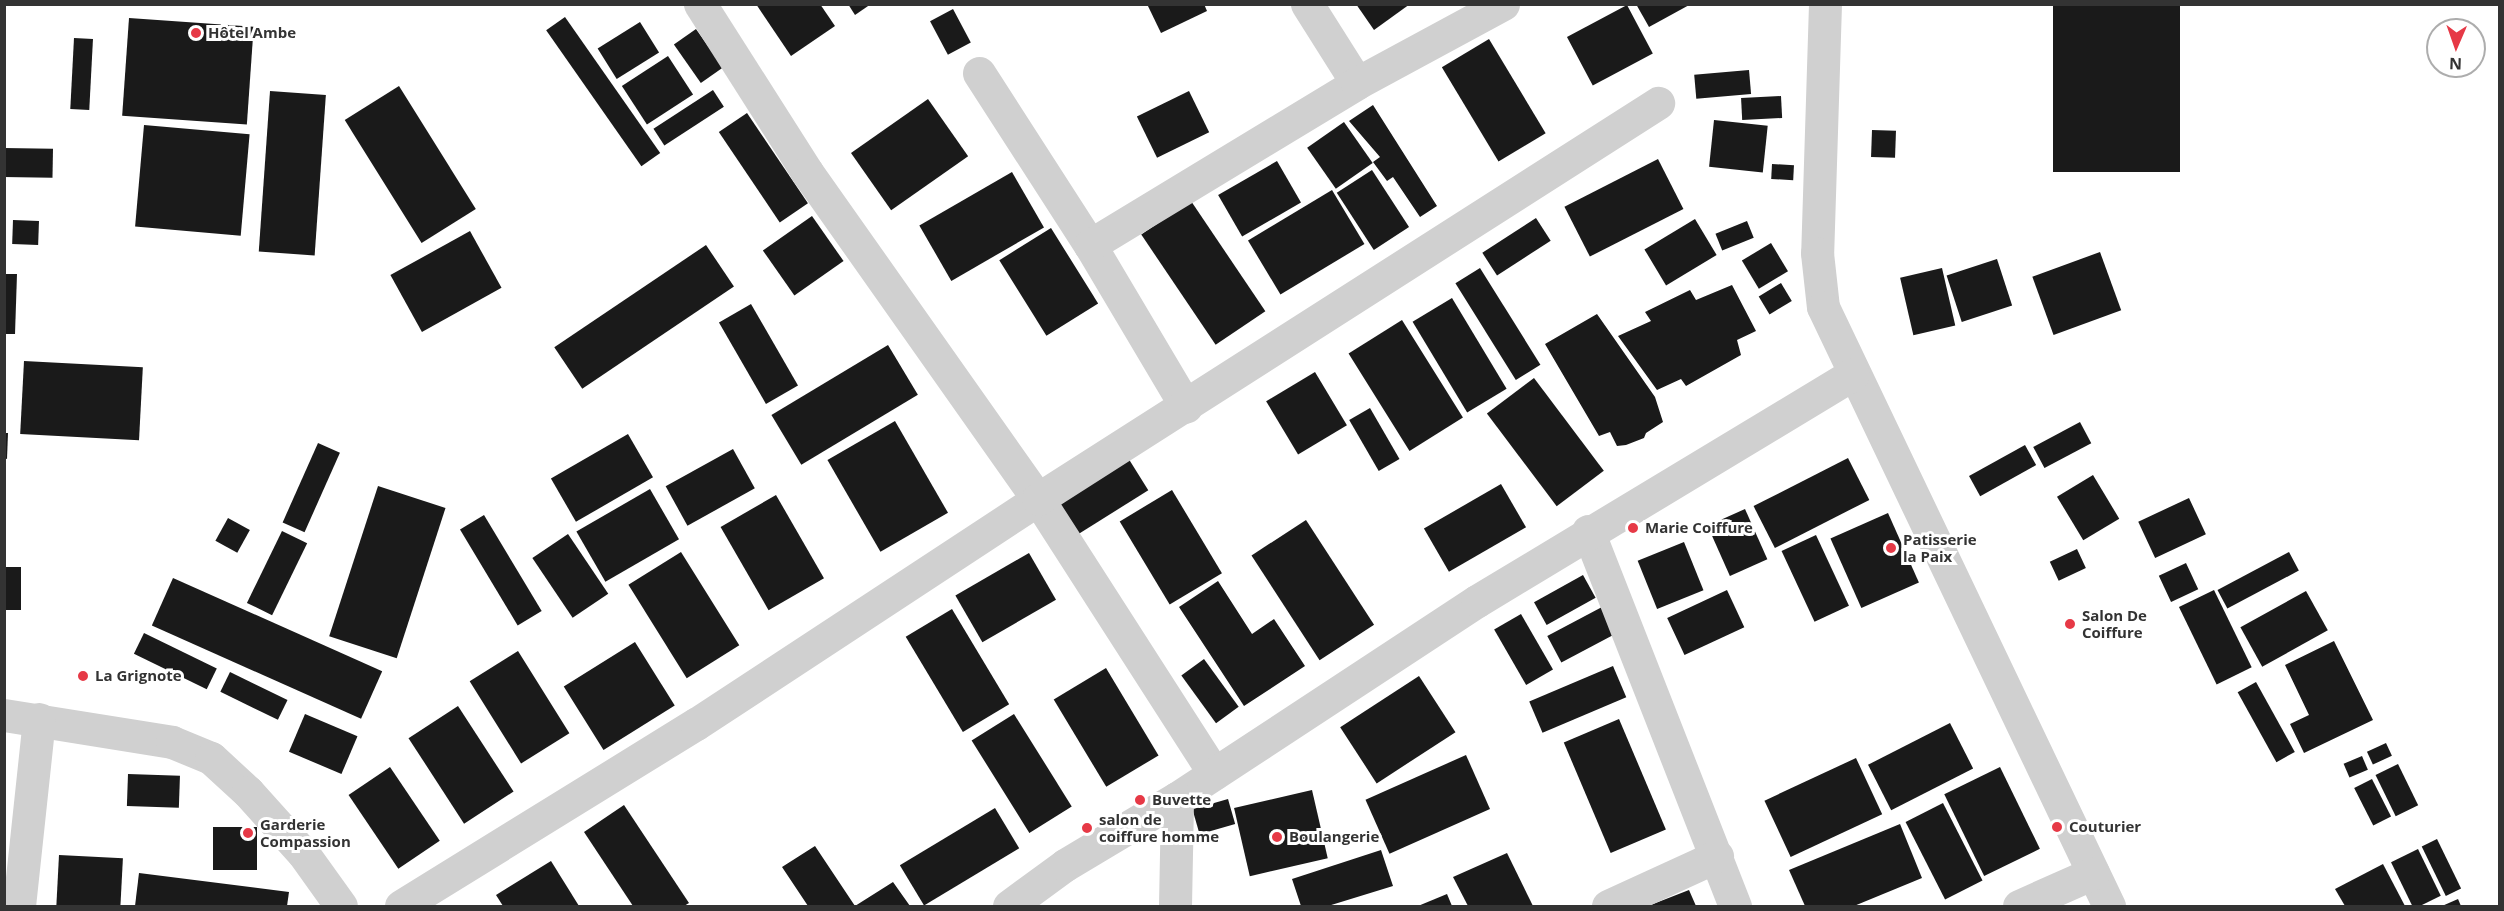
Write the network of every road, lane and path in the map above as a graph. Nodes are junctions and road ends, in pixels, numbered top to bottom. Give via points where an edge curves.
1 (700, 4) edge
2 (1308, 4) edge
3 (1503, 4) edge
4 (1825, 4) edge
5 (979, 73) dead end
6 (1357, 83) junction
7 (1658, 103) dead end
8 (1090, 245) junction
9 (1853, 374) junction
10 (1186, 407) junction
11 (1038, 499) junction
12 (1588, 531) junction
13 (4, 715) edge
14 (39, 719) junction
15 (1214, 774) junction
16 (1177, 798) junction
17 (1717, 856) junction
18 (2093, 873) junction
19 (19, 906) edge
20 (341, 906) edge
21 (401, 906) edge
22 (1009, 906) edge
23 (1175, 906) edge
24 (1608, 906) edge
25 (1735, 906) edge
26 (2019, 906) edge
27 (2109, 906) edge

1 - 11 street via 807,172
2 - 6 street
3 - 6 street
4 - 9 street via 1817,253 1822,307
5 - 8 street
6 - 8 street
7 - 10 street
8 - 10 street
9 - 12 street
9 - 18 street
10 - 11 street
11 - 15 street
11 - 21 street via 696,724
12 - 15 street
12 - 17 street
13 - 14 street
14 - 19 street
14 - 20 street via 172,742 212,758 303,854
15 - 16 street
16 - 22 street via 1065,865
16 - 23 street
17 - 24 street
17 - 25 street
18 - 26 street
18 - 27 street

